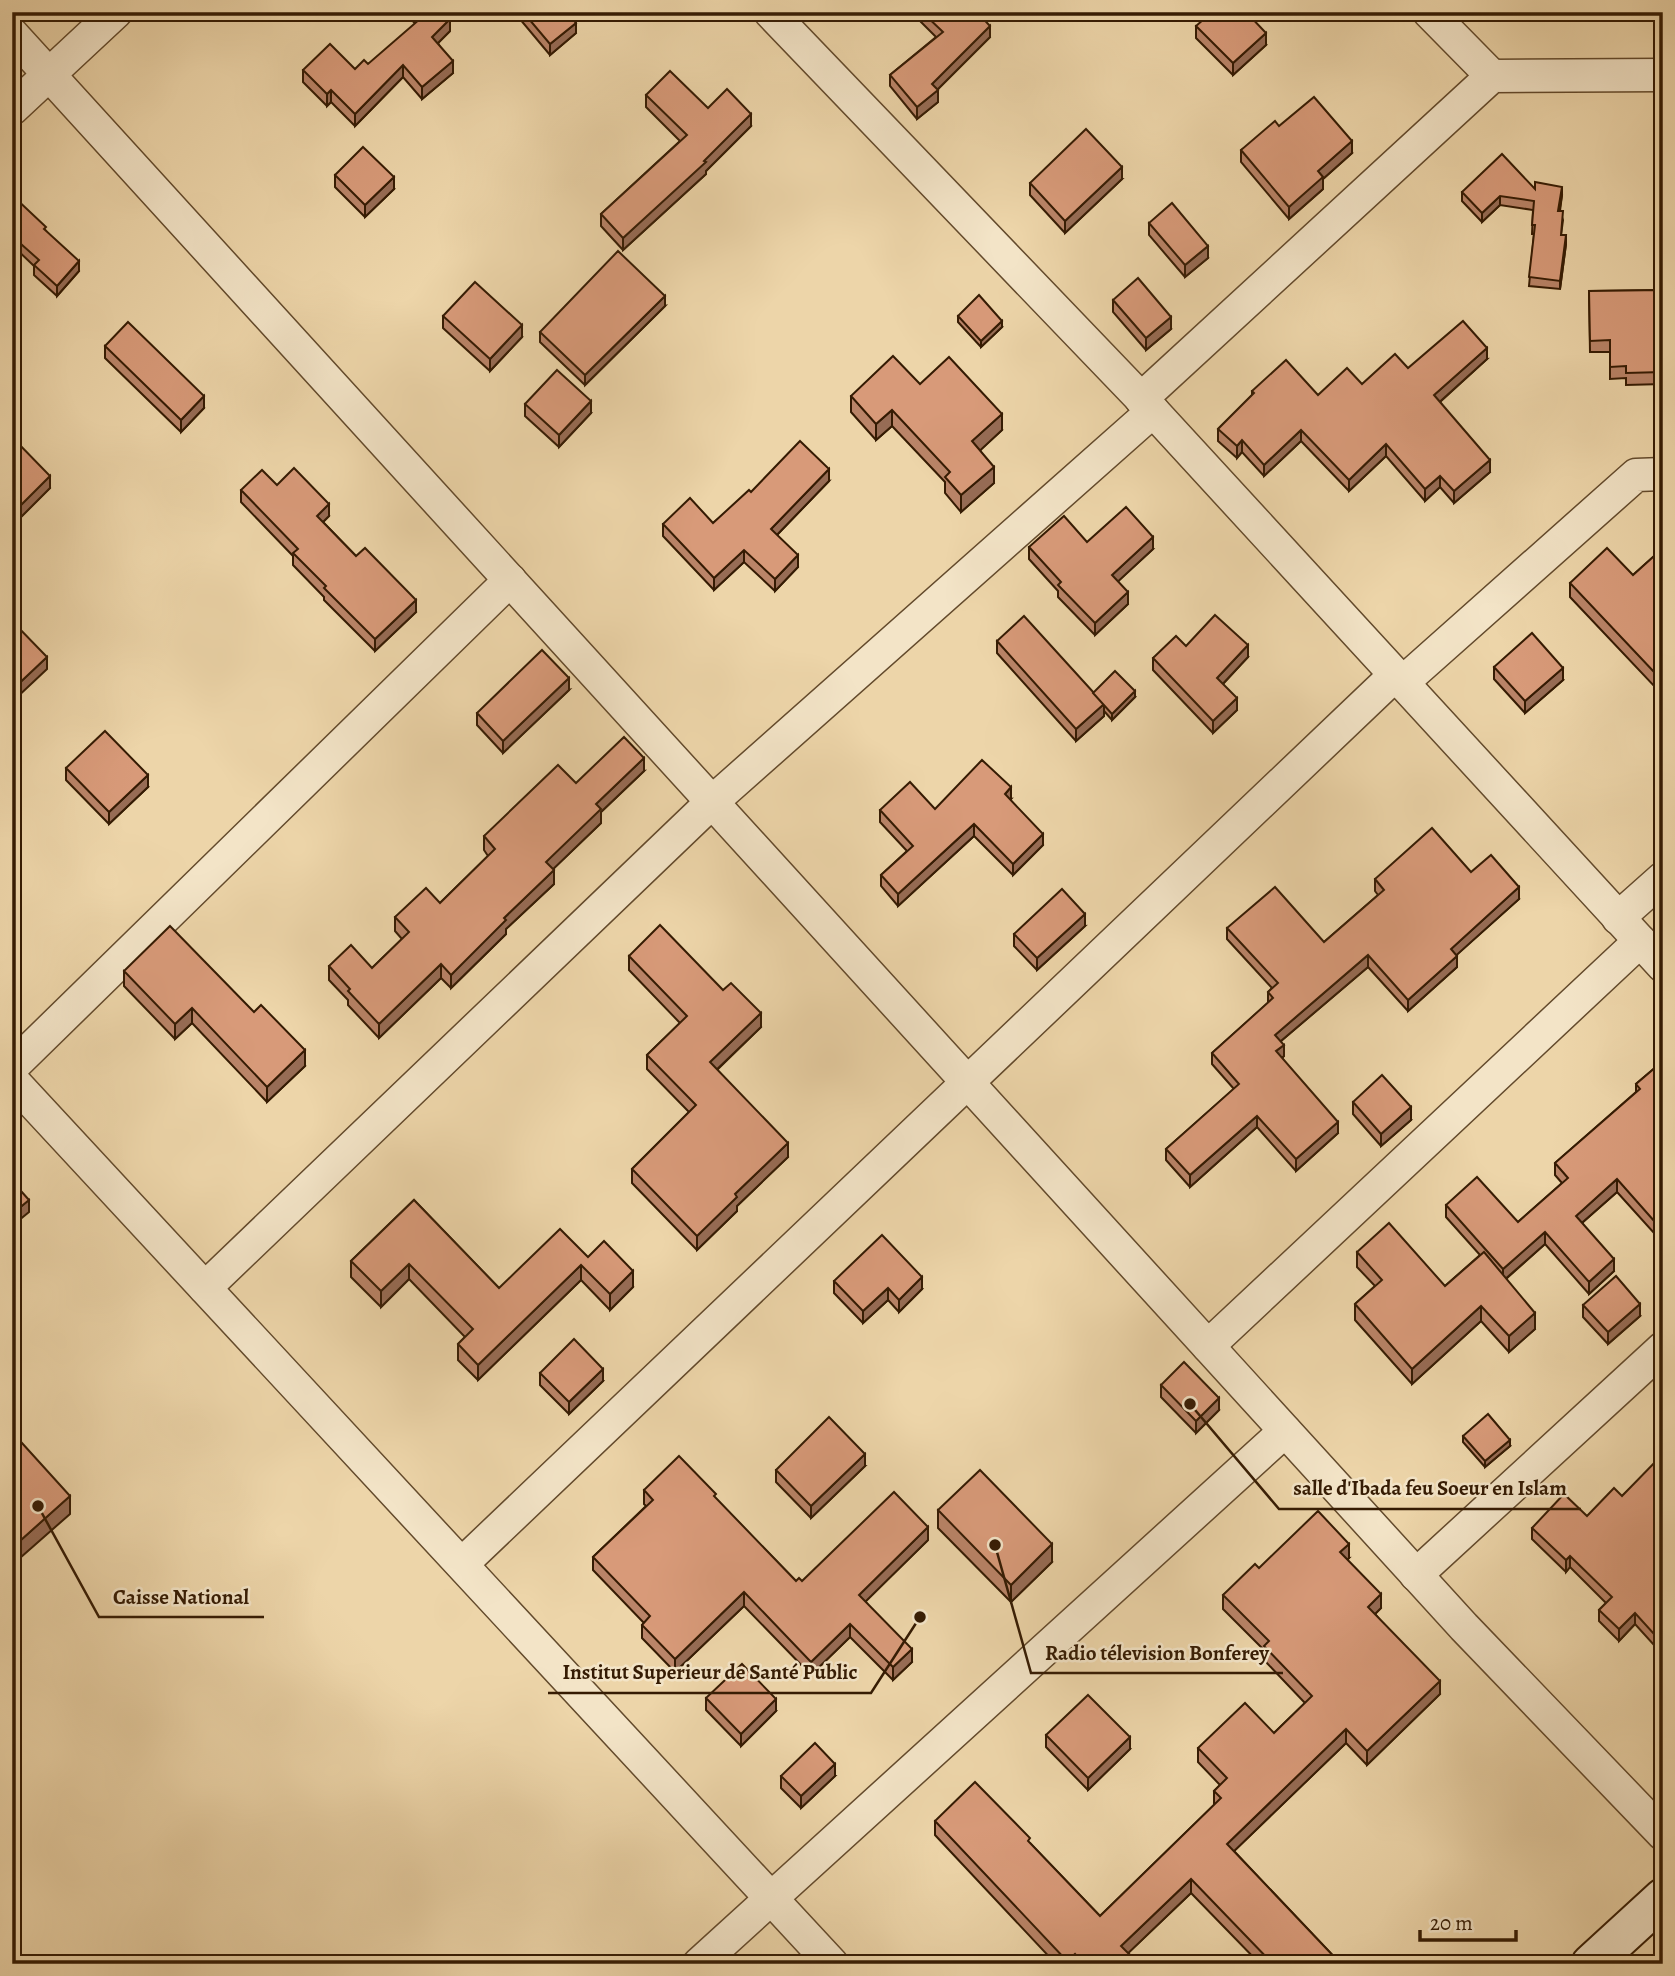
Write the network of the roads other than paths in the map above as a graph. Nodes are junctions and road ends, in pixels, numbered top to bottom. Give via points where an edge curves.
1 (116, 12) edge
2 (770, 12) edge
3 (1429, 12) edge
4 (12, 34) edge
5 (50, 75) junction
6 (1663, 75) edge
7 (1492, 76) junction
8 (12, 109) edge
9 (1147, 405) junction
10 (1663, 474) edge
11 (510, 580) junction
12 (1398, 679) junction
13 (712, 802) junction
14 (1663, 878) edge
15 (1618, 918) junction
16 (1640, 941) junction
17 (1663, 966) edge
18 (12, 1067) edge
19 (12, 1080) edge
20 (968, 1082) junction
21 (205, 1288) junction
22 (1208, 1346) junction
23 (1663, 1348) edge
24 (1285, 1431) junction
25 (462, 1564) junction
26 (1416, 1575) junction
27 (1663, 1834) edge
28 (771, 1898) junction
29 (1663, 1898) edge
30 (699, 1964) edge
31 (832, 1964) edge
32 (1591, 1964) edge

1 - 5 street
2 - 9 street
3 - 7 street
4 - 5 street
5 - 8 street
5 - 11 street
6 - 7 street
7 - 9 street
9 - 12 street
9 - 13 street
10 - 12 street via 1636,475
11 - 13 street
11 - 18 street
12 - 15 street
12 - 20 street
13 - 20 street
13 - 21 street
14 - 15 street
15 - 16 street
16 - 17 street
16 - 22 street
19 - 21 street
20 - 22 street
20 - 25 street
21 - 25 street
22 - 24 street
23 - 26 street
24 - 26 street
24 - 28 street
25 - 28 street
26 - 27 street
28 - 30 street
28 - 31 street
29 - 32 main road

